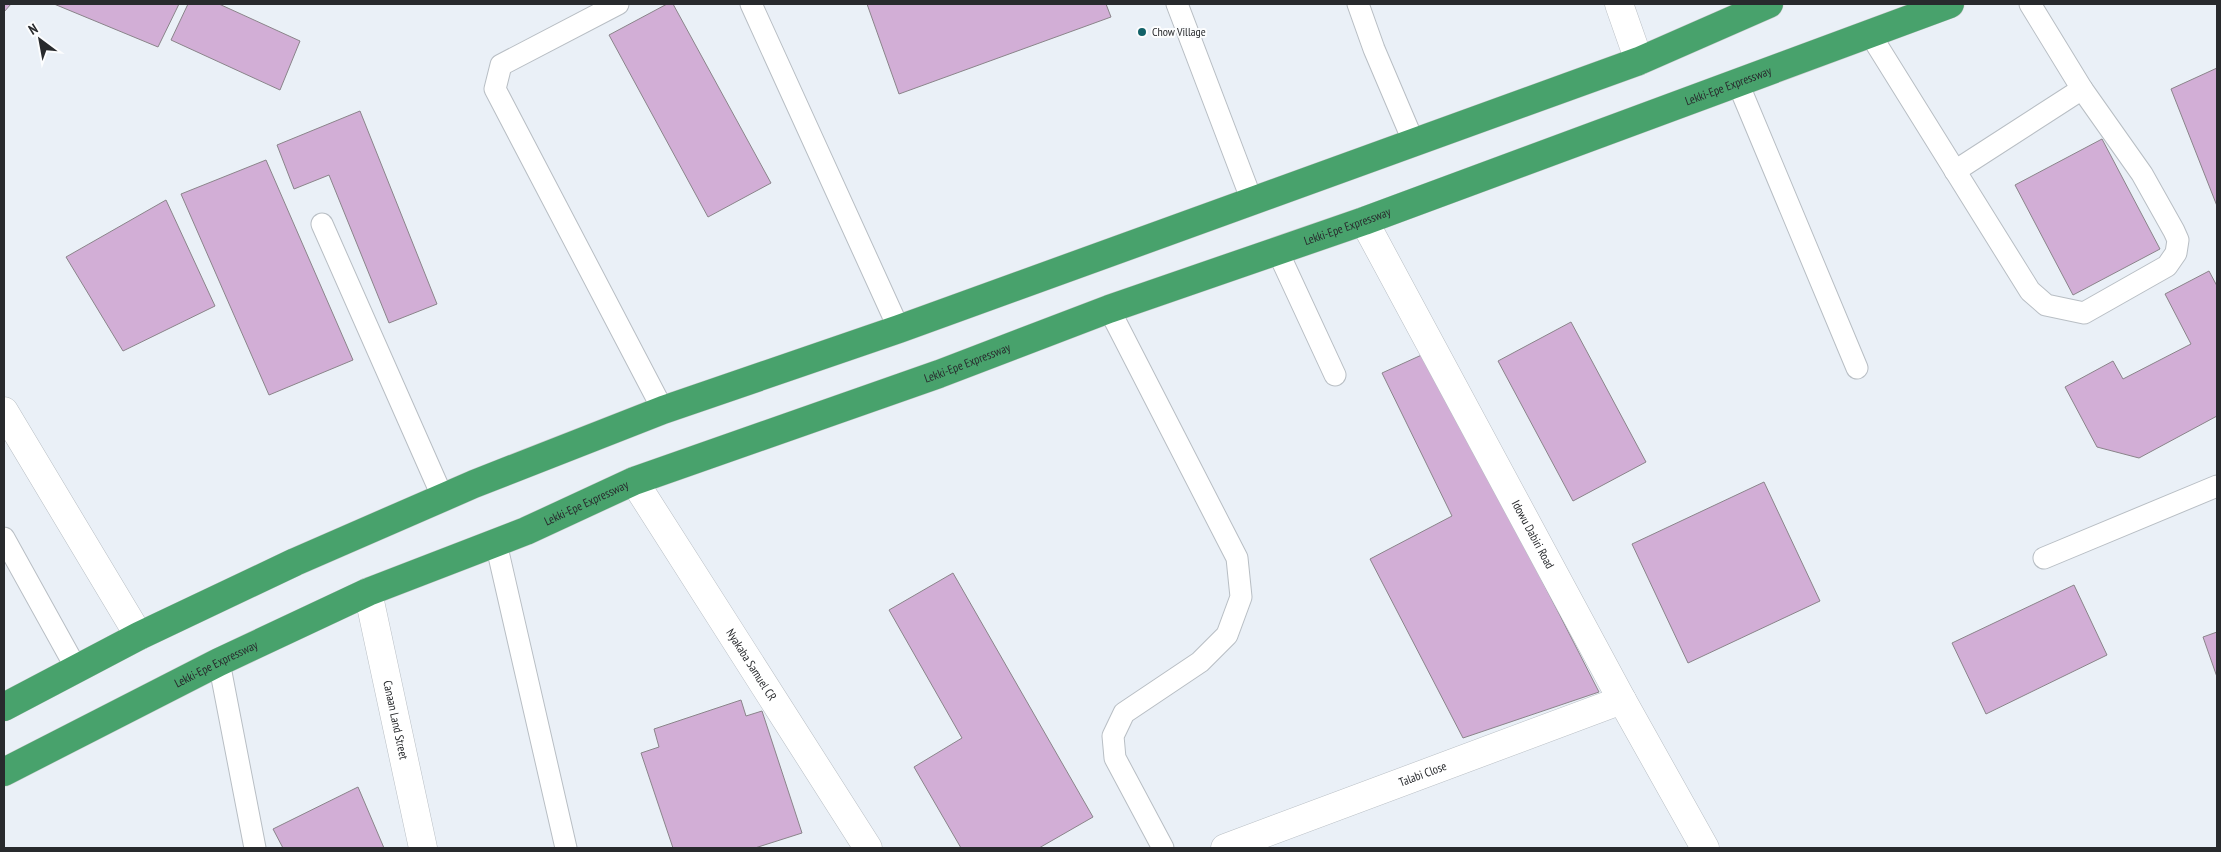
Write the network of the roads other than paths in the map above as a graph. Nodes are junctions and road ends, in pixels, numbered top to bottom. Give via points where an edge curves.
1 (618, 4) edge
2 (751, 4) edge
3 (1177, 4) edge
4 (1358, 4) edge
5 (1620, 4) edge
6 (1769, 4) edge
7 (1950, 4) edge
8 (2030, 4) edge
9 (1870, 34) junction
10 (1639, 61) junction
11 (1738, 81) junction
12 (2082, 89) junction
13 (1414, 143) junction
14 (1955, 171) junction
15 (1252, 201) junction
16 (1364, 221) junction
17 (322, 224) dead end
18 (1278, 252) junction
19 (1109, 309) junction
20 (899, 329) junction
21 (1858, 368) dead end
22 (1335, 375) dead end
23 (663, 410) junction
24 (4, 411) edge
25 (634, 481) junction
26 (2217, 486) edge
27 (443, 498) junction
28 (4, 538) edge
29 (496, 543) junction
30 (2044, 558) dead end
31 (368, 592) junction
32 (139, 636) junction
33 (219, 662) junction
34 (76, 668) junction
35 (1622, 700) junction
36 (4, 706) edge
37 (4, 772) edge
38 (255, 848) edge
39 (423, 848) edge
40 (566, 848) edge
41 (868, 848) edge
42 (1162, 848) edge
43 (1225, 848) edge
44 (1705, 848) edge

1 - 23 lane via 501,64 495,89
2 - 20 lane
3 - 15 lane
4 - 13 lane
5 - 10 street
6 - 10 highway
7 - 9 highway, Lekki-Epe Expressway
8 - 12 lane
9 - 11 highway, Lekki-Epe Expressway
9 - 14 lane
10 - 13 highway
11 - 16 highway, Lekki-Epe Expressway
11 - 21 lane
12 - 14 lane
12 - 14 lane via 2142,174 2174,231 2178,240 2176,253 2167,266 2084,313 2046,304 2030,291
13 - 15 highway
15 - 20 highway
16 - 18 highway, Lekki-Epe Expressway
16 - 35 street, Idowu Dabiri Road
17 - 27 lane
18 - 19 highway, Lekki-Epe Expressway
18 - 22 lane
19 - 25 highway, Lekki-Epe Expressway via 939,374
19 - 42 lane via 1237,558 1241,597 1227,635 1200,662 1124,714 1113,736 1115,758
20 - 23 highway
23 - 27 highway
24 - 32 street
25 - 29 highway, Lekki-Epe Expressway
25 - 41 street, Nyakaba Samuel CR
26 - 30 lane
27 - 32 highway
28 - 34 lane
29 - 31 highway, Lekki-Epe Expressway
29 - 40 lane
31 - 33 highway, Lekki-Epe Expressway
31 - 39 street, Canaan Land Street
32 - 34 highway
33 - 37 highway, Lekki-Epe Expressway
33 - 38 lane
34 - 36 highway
35 - 43 street, Talabi Close
35 - 44 street, Idowu Dabiri Road

